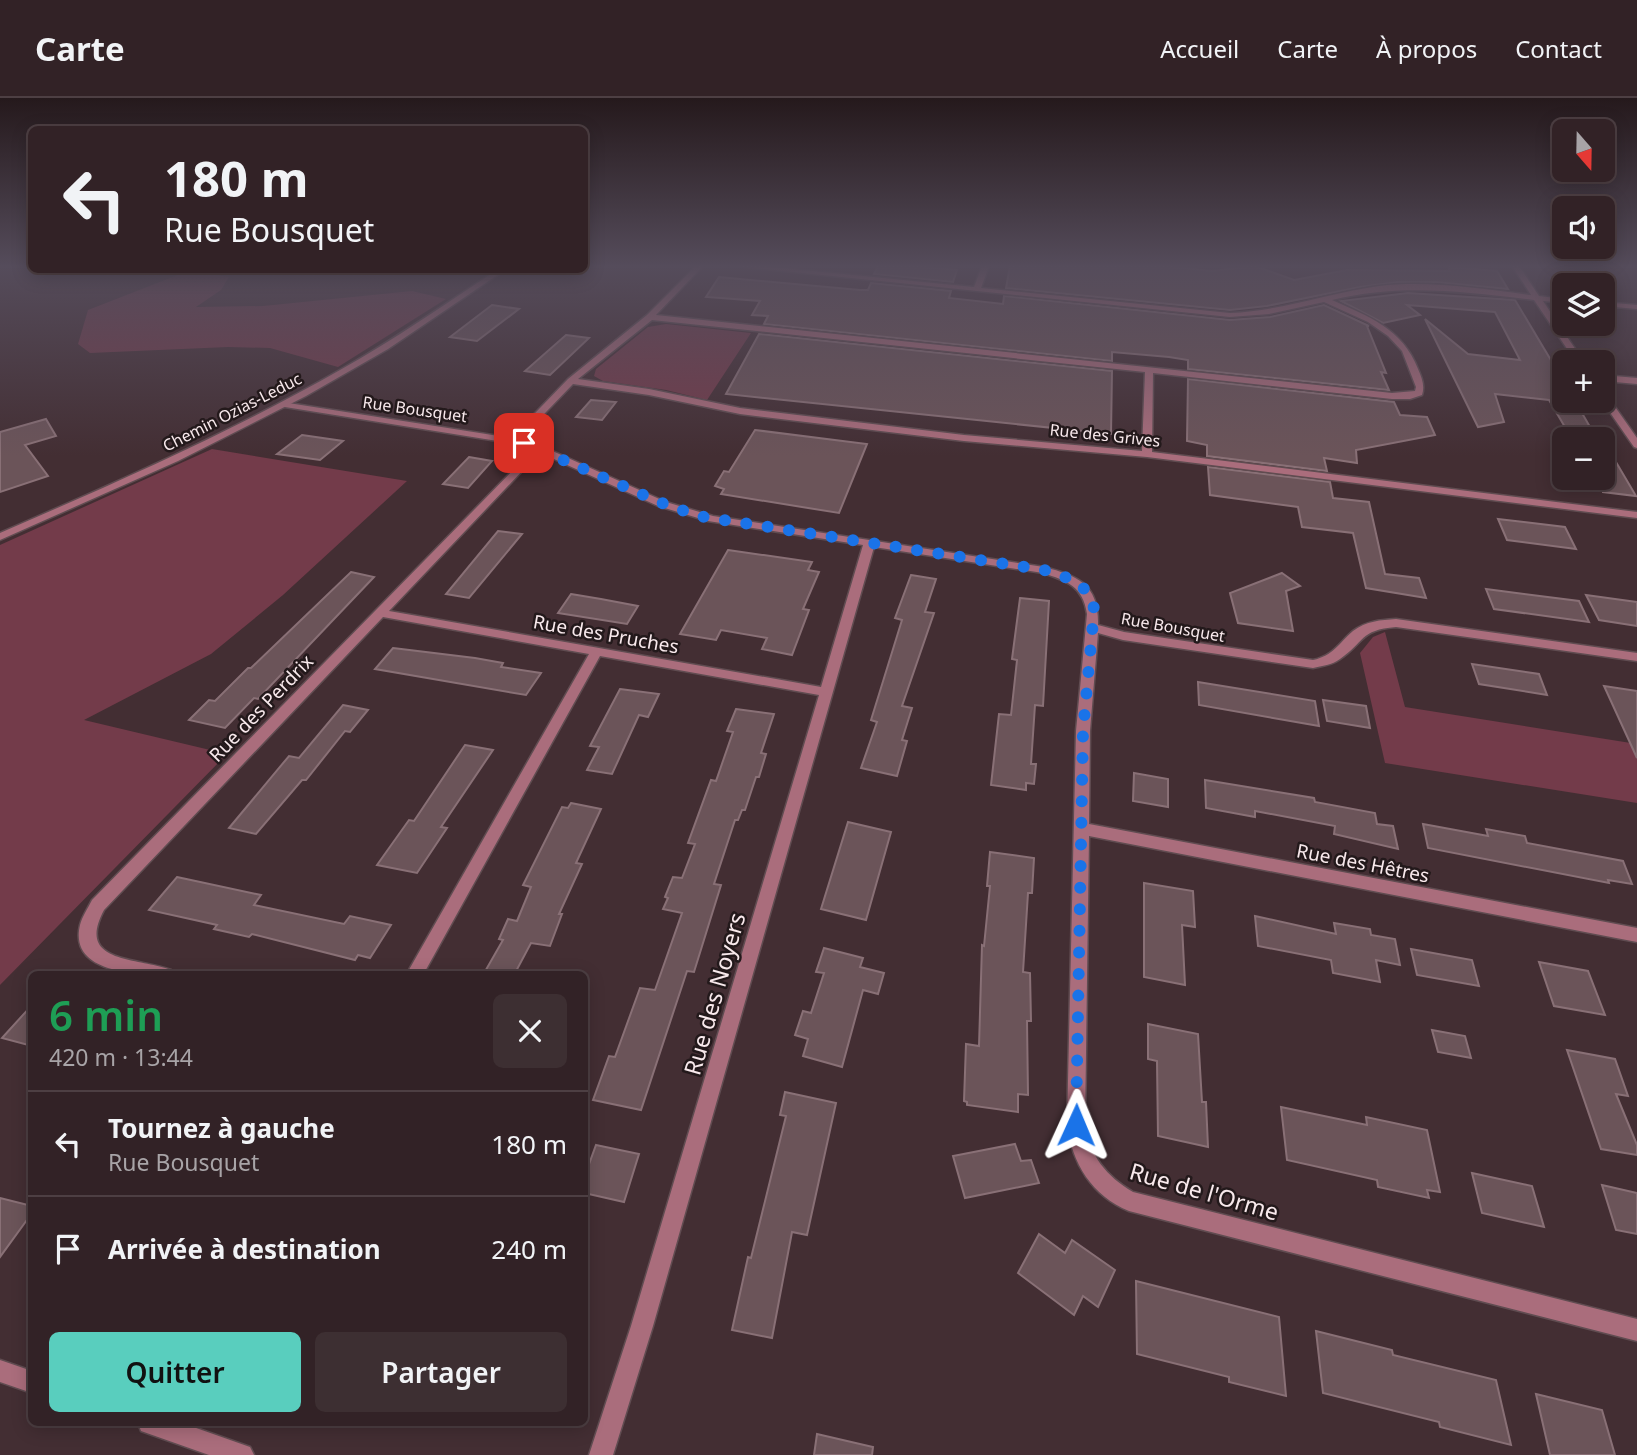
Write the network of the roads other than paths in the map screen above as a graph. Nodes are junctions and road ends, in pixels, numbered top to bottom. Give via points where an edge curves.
1 (409, 329) edge
2 (635, 329) edge
3 (764, 329) edge
4 (1383, 329) edge
5 (1558, 329) edge
6 (1572, 350) edge
7 (1149, 371) junction
8 (1615, 379) edge
9 (571, 381) junction
10 (1637, 381) edge
11 (285, 404) junction
12 (1615, 413) edge
13 (514, 440) junction
14 (1637, 445) edge
15 (545, 451) junction
16 (1147, 454) junction
17 (1637, 515) edge
18 (0, 537) edge
19 (869, 544) junction
20 (380, 613) junction
21 (1092, 627) junction
22 (596, 652) junction
23 (1637, 657) edge
24 (825, 692) junction
25 (1083, 829) junction
26 (1635, 938) edge
27 (150, 971) edge
28 (416, 971) edge
29 (1637, 1330) edge
30 (0, 1371) edge
31 (28, 1381) edge
32 (158, 1426) edge
33 (242, 1455) edge
34 (601, 1455) edge

1 - 11 street, Chemin Ozias-Leduc
2 - 9 street
3 - 7 street
4 - 7 street via 1405,351 1419,393 1392,396
5 - 6 street
7 - 16 street
8 - 10 street
9 - 13 street
9 - 16 street, Rue des Grives via 740,411
11 - 13 street, Rue Bousquet
11 - 18 street, Chemin Ozias-Leduc via 166,464
12 - 14 street
13 - 15 street, Rue Bousquet
15 - 19 street, Rue Bousquet via 686,512
15 - 20 street, Rue des Perdrix via 524,464
16 - 17 street, Rue des Grives
19 - 21 street, Rue Bousquet via 1063,576 1090,595
19 - 24 street, Rue des Noyers
20 - 22 street, Rue des Pruches
20 - 27 street, Rue des Perdrix via 92,913 85,936 94,953
21 - 23 street, Rue Bousquet via 1123,636 1305,664 1334,660 1364,628 1389,622
21 - 25 street, Rue de l'Orme via 1083,731
22 - 24 street, Rue des Pruches
22 - 28 street
24 - 34 street, Rue des Noyers
25 - 26 street, Rue des Hêtres
25 - 29 street, Rue de l'Orme via 1077,1136 1084,1158 1107,1187 1129,1201
30 - 31 street
32 - 33 street

